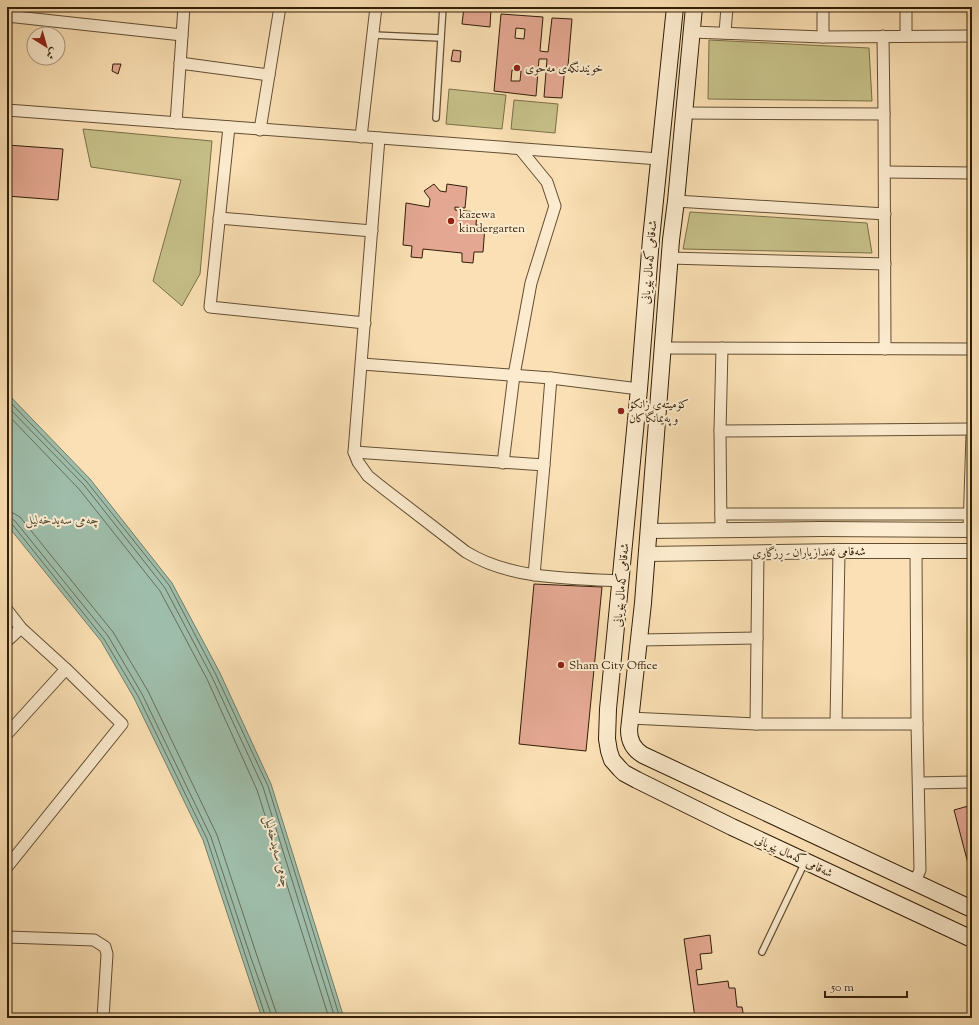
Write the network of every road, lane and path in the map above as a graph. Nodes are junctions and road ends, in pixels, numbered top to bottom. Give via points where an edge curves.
1 (184, 7) edge
2 (280, 7) edge
3 (376, 7) edge
4 (443, 7) edge
5 (675, 7) edge
6 (694, 7) edge
7 (727, 7) edge
8 (823, 7) edge
9 (906, 7) edge
10 (7, 16) edge
11 (692, 32) junction
12 (725, 34) junction
13 (182, 35) junction
14 (373, 35) junction
15 (823, 36) junction
16 (883, 36) junction
17 (906, 36) junction
18 (972, 36) edge
19 (441, 38) junction
20 (180, 63) junction
21 (269, 75) junction
22 (7, 110) edge
23 (684, 113) junction
24 (884, 114) junction
25 (436, 118) dead end
26 (176, 123) junction
27 (229, 127) junction
28 (260, 130) junction
29 (360, 137) junction
30 (379, 138) junction
31 (520, 150) junction
32 (659, 159) junction
33 (885, 172) junction
34 (972, 173) edge
35 (676, 201) junction
36 (885, 214) junction
37 (220, 218) junction
38 (372, 231) junction
39 (651, 238) junction
40 (671, 240) junction
41 (670, 258) junction
42 (885, 264) junction
43 (365, 323) junction
44 (663, 348) junction
45 (722, 348) junction
46 (885, 349) junction
47 (972, 349) edge
48 (362, 364) junction
49 (514, 375) junction
50 (551, 378) junction
51 (639, 389) junction
52 (972, 429) edge
53 (720, 431) junction
54 (972, 434) edge
55 (354, 452) junction
56 (503, 463) junction
57 (544, 465) junction
58 (971, 486) edge
59 (721, 514) junction
60 (969, 514) junction
61 (721, 530) junction
62 (970, 530) edge
63 (648, 531) junction
64 (916, 551) junction
65 (972, 551) edge
66 (758, 552) junction
67 (839, 552) junction
68 (646, 554) junction
69 (534, 575) junction
70 (621, 581) junction
71 (619, 602) junction
72 (643, 603) junction
73 (7, 610) edge
74 (21, 628) junction
75 (757, 638) junction
76 (639, 640) junction
77 (7, 641) edge
78 (66, 669) junction
79 (630, 718) junction
80 (756, 724) junction
81 (836, 724) junction
82 (917, 724) junction
83 (7, 734) edge
84 (972, 782) edge
85 (919, 783) junction
86 (805, 861) junction
87 (7, 867) edge
88 (915, 882) junction
89 (972, 909) edge
90 (7, 937) edge
91 (972, 939) edge
92 (762, 952) dead end
93 (103, 1018) edge

1 - 13 street
2 - 21 street
3 - 14 street
4 - 19 lane
5 - 32 main road, شەقامی کەمال بێویانی
6 - 11 main road, شەقامی کەمال بێویانی
7 - 12 street
8 - 15 street
9 - 17 street
10 - 13 street
11 - 12 street
11 - 23 main road, شەقامی کەمال بێویانی
12 - 15 street
13 - 20 street
14 - 19 lane
14 - 29 street
15 - 16 street
16 - 17 street
16 - 24 street
17 - 18 street
19 - 25 lane
20 - 21 street
20 - 26 street
21 - 28 street
22 - 26 street
23 - 24 street
23 - 35 main road, شەقامی کەمال بێویانی
24 - 33 street
26 - 27 street
27 - 28 street
27 - 37 street
28 - 29 street
29 - 30 street
30 - 31 street
30 - 38 street
31 - 32 street
31 - 49 street via 547,182 555,206 531,284
32 - 39 main road, شەقامی کەمال بێویانی
33 - 34 street
33 - 36 street
35 - 36 street
35 - 40 main road, شەقامی کەمال بێویانی
36 - 42 street
37 - 38 street
37 - 43 street via 210,307
38 - 43 street
39 - 40 main road via 658,235
39 - 51 main road, شەقامی کەمال بێویانی
40 - 41 main road, شەقامی کەمال بێویانی
41 - 42 street
41 - 44 main road, شەقامی کەمال بێویانی
42 - 46 street
43 - 48 street
44 - 45 street
44 - 63 main road, شەقامی کەمال بێویانی
45 - 46 street
45 - 53 street
46 - 47 street
48 - 49 street
48 - 55 street
49 - 50 street
49 - 56 street
50 - 51 street
50 - 57 street
51 - 70 main road, شەقامی کەمال بێویانی
52 - 53 street
53 - 59 street
54 - 58 street
55 - 56 street
55 - 69 street via 368,476 466,552 490,564
56 - 57 street
57 - 69 street
58 - 60 street
59 - 60 street
59 - 61 street
60 - 62 street
61 - 62 street, شەقامی ئەندازیاران - ڕزگاری
61 - 63 street, شەقامی ئەندازیاران - ڕزگاری
63 - 68 main road, شەقامی کەمال بێویانی
64 - 65 street, شەقامی ئەندازیاران - ڕزگاری
64 - 67 street, شەقامی ئەندازیاران - ڕزگاری
64 - 82 street
66 - 67 street, شەقامی ئەندازیاران - ڕزگاری
66 - 68 street, شەقامی ئەندازیاران - ڕزگاری
66 - 75 street
67 - 81 street
68 - 72 main road, شەقامی کەمال بێویانی
69 - 70 street
70 - 71 main road, شەقامی کەمال بێویانی
71 - 72 main road via 635,608
71 - 86 main road, شەقامی کەمال بێویانی via 607,730 612,760 620,769 637,780
72 - 76 main road, شەقامی کەمال بێویانی
73 - 74 street
74 - 77 street
74 - 78 street
75 - 76 street
75 - 80 street
76 - 79 main road, شەقامی کەمال بێویانی
78 - 83 street
78 - 87 street via 122,724
79 - 80 street
79 - 88 main road, شەقامی کەمال بێویانی via 630,741 639,752
80 - 81 street
81 - 82 street
82 - 85 street
84 - 85 street
85 - 88 street via 920,870
86 - 91 main road, شەقامی کەمال بێویانی
86 - 92 lane
88 - 89 main road, شەقامی کەمال بێویانی
90 - 93 street via 94,940 105,947 107,954

